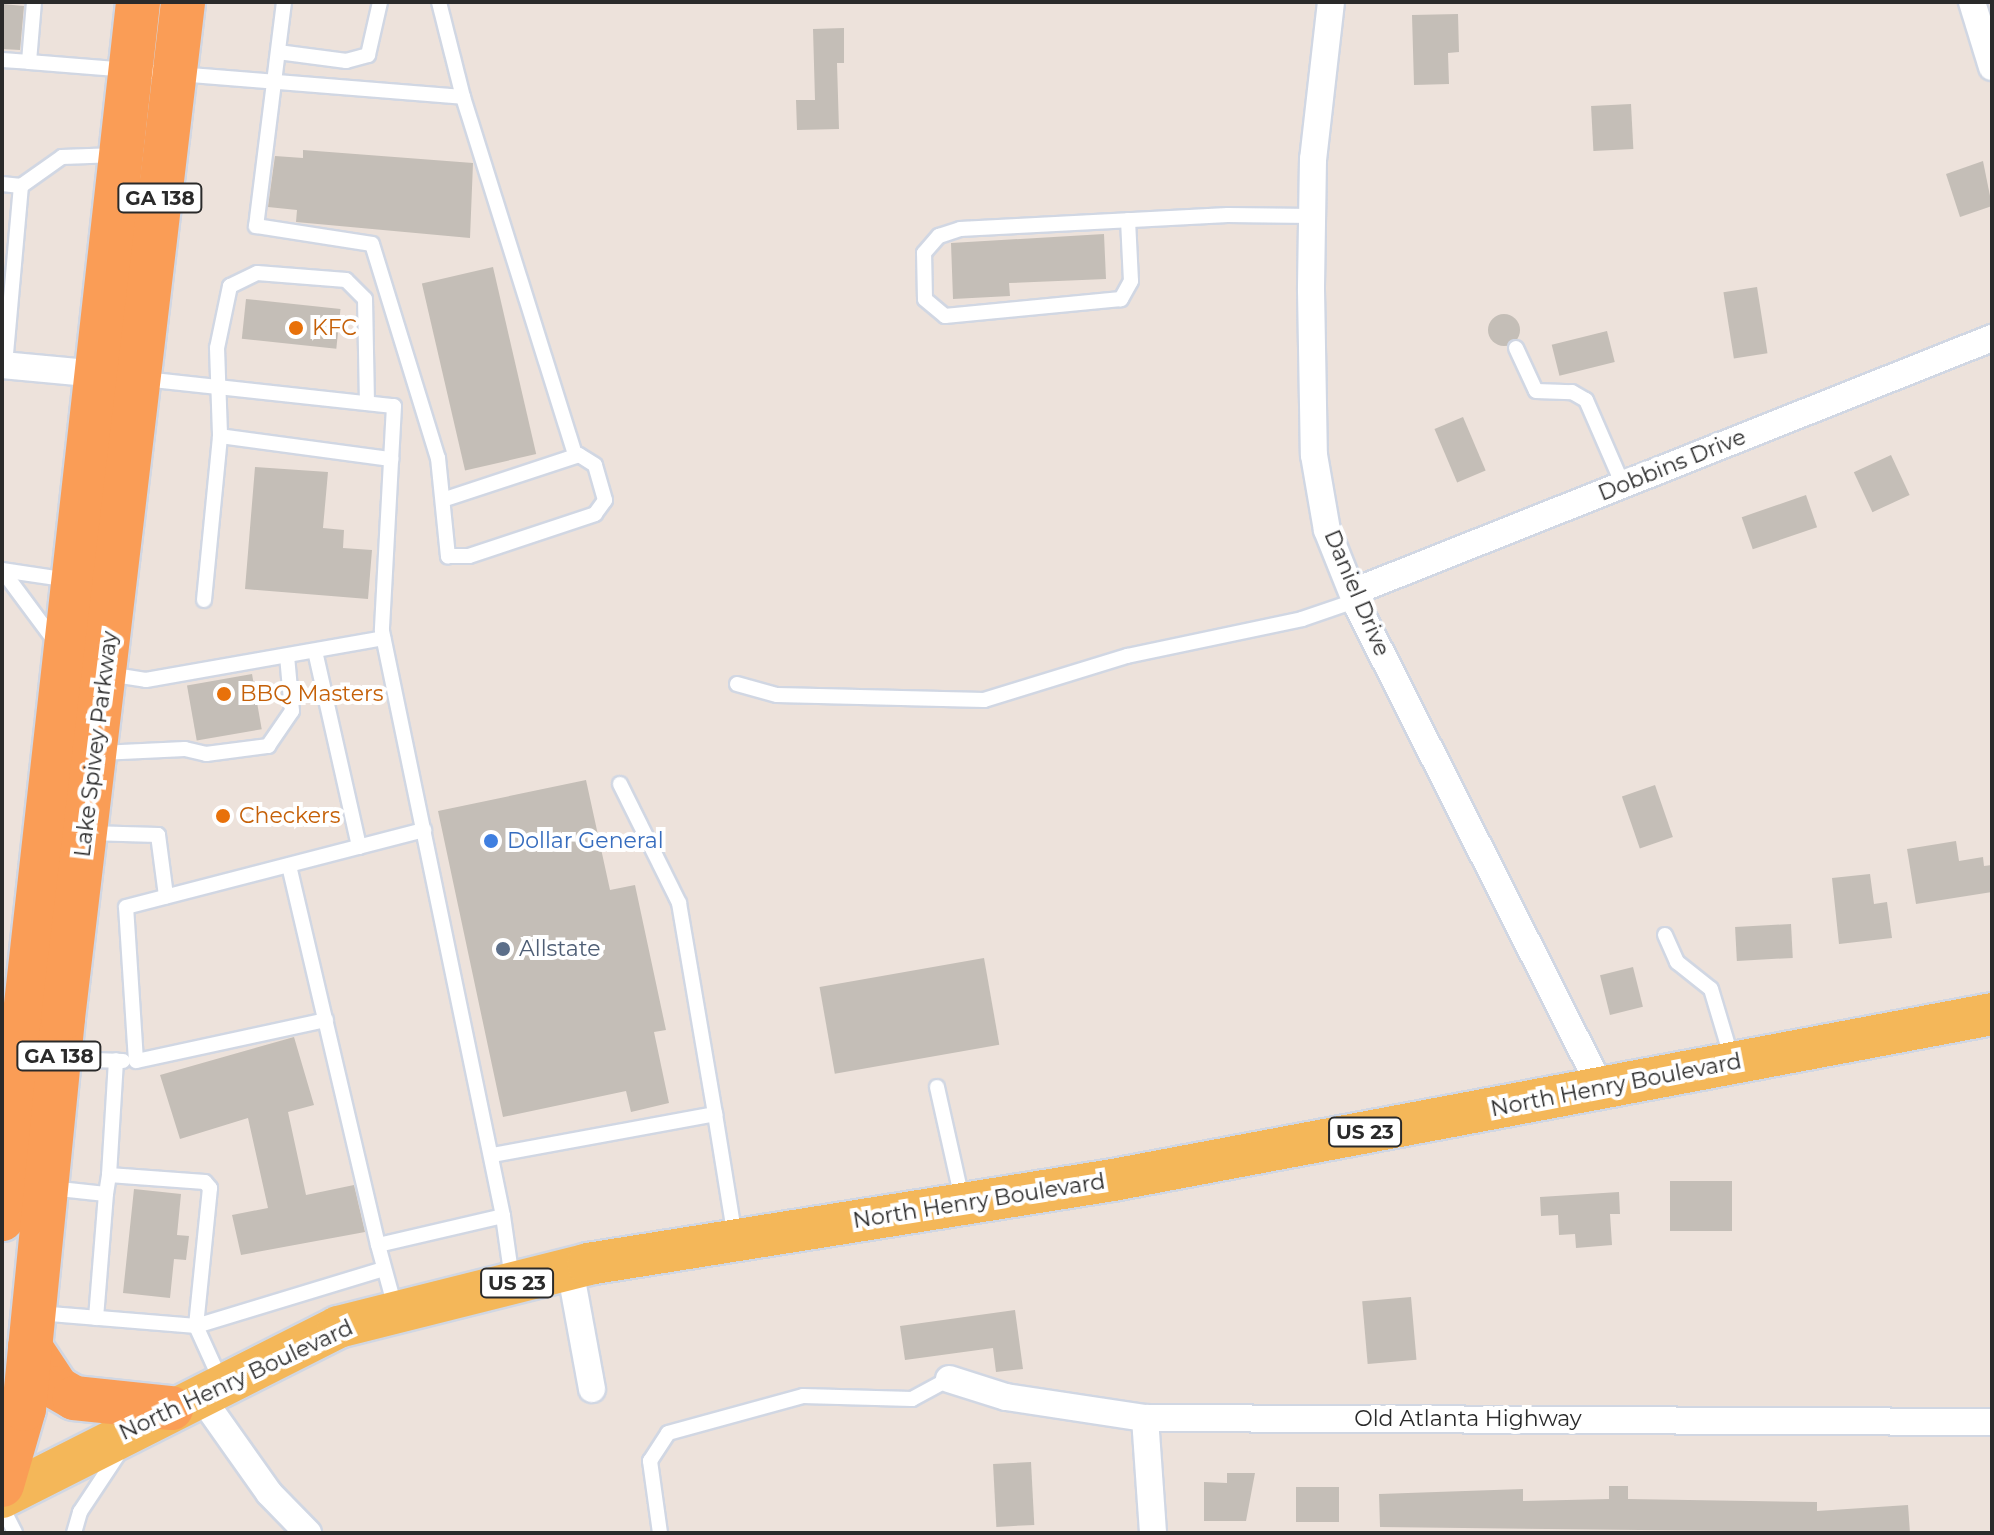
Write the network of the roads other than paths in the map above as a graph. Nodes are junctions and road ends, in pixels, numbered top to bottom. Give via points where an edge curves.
1 (34, 2) edge
2 (138, 2) edge
3 (284, 2) edge
4 (380, 2) edge
5 (439, 2) edge
6 (1331, 2) edge
7 (1972, 2) edge
8 (183, 7) edge
9 (278, 52) junction
10 (2, 60) edge
11 (29, 62) junction
12 (1992, 67) edge
13 (130, 68) junction
14 (175, 74) junction
15 (275, 80) junction
16 (463, 97) junction
17 (121, 155) junction
18 (2, 184) edge
19 (21, 186) junction
20 (1312, 216) junction
21 (1128, 220) junction
22 (1992, 338) edge
23 (1516, 348) dead end
24 (3, 365) edge
25 (95, 373) junction
26 (139, 379) junction
27 (218, 387) junction
28 (367, 403) junction
29 (220, 436) junction
30 (575, 455) junction
31 (391, 459) junction
32 (1623, 485) junction
33 (445, 499) junction
34 (2, 570) edge
35 (93, 583) junction
36 (1354, 596) junction
37 (204, 600) dead end
38 (383, 638) junction
39 (315, 651) junction
40 (287, 656) junction
41 (84, 667) junction
42 (737, 684) dead end
43 (94, 753) junction
44 (620, 784) dead end
45 (424, 830) junction
46 (85, 833) junction
47 (359, 847) junction
48 (289, 865) junction
49 (166, 896) junction
50 (1665, 935) dead end
51 (1992, 1014) edge
52 (326, 1020) junction
53 (116, 1060) junction
54 (136, 1061) junction
55 (1733, 1063) junction
56 (41, 1078) junction
57 (937, 1087) dead end
58 (1601, 1088) junction
59 (715, 1114) junction
60 (492, 1155) junction
61 (109, 1175) junction
62 (46, 1188) junction
63 (106, 1194) junction
64 (963, 1204) junction
65 (503, 1216) junction
66 (2, 1219) edge
67 (736, 1241) junction
68 (378, 1245) junction
69 (384, 1269) junction
70 (570, 1269) junction
71 (513, 1284) junction
72 (396, 1313) junction
73 (96, 1318) junction
74 (196, 1326) junction
75 (32, 1330) junction
76 (949, 1379) joint
77 (592, 1389) dead end
78 (197, 1395) junction
79 (1145, 1418) junction
80 (1992, 1422) edge
81 (131, 1429) junction
82 (2, 1485) edge
83 (2, 1497) edge
84 (2, 1507) edge
85 (15, 1533) edge
86 (74, 1533) edge
87 (308, 1533) edge
88 (660, 1533) edge
89 (1153, 1533) edge

1 - 11 lane
2 - 13 highway, Lake Spivey Parkway / GA 138
3 - 9 lane
4 - 9 lane via 368,55 346,61
5 - 16 lane
6 - 20 street, Daniel Drive
7 - 12 street
8 - 14 highway, Lake Spivey Parkway / GA 138
9 - 15 lane
10 - 11 lane
11 - 13 lane
13 - 14 lane
13 - 17 highway, Lake Spivey Parkway / GA 138
14 - 15 lane
14 - 26 highway, Lake Spivey Parkway / GA 138
15 - 16 lane
15 - 33 lane via 256,226 372,244
16 - 30 lane
17 - 19 lane via 62,157
17 - 25 highway, Lake Spivey Parkway / GA 138
18 - 19 lane
19 - 24 lane
20 - 21 lane
20 - 36 street, Daniel Drive via 1314,455 1327,530
21 - 21 lane via 960,229 939,236 924,253 925,299 945,316 1121,299 1131,281
22 - 32 street, Dobbins Drive
23 - 32 lane via 1536,391 1572,392 1586,400
24 - 25 street
25 - 26 street
25 - 35 highway, Lake Spivey Parkway / GA 138
26 - 27 lane
26 - 35 highway, Lake Spivey Parkway / GA 138
27 - 28 lane
27 - 28 lane via 217,348 230,286 257,273 346,280 365,299
27 - 29 lane
28 - 31 lane via 394,406
29 - 31 lane
29 - 37 lane
30 - 33 lane
30 - 33 lane via 595,465 605,491 602,509 469,556 448,556
31 - 38 lane
32 - 36 street, Dobbins Drive
34 - 35 lane
34 - 41 lane
35 - 41 highway, Lake Spivey Parkway / GA 138
36 - 42 lane via 1302,619 1127,656 984,700 777,695
36 - 58 street, Daniel Drive
38 - 39 lane
38 - 45 lane
39 - 40 lane
39 - 47 lane
40 - 41 lane via 146,680
40 - 43 lane via 292,711 268,746 206,754 185,749
41 - 43 highway, Lake Spivey Parkway / GA 138
41 - 56 highway, Lake Spivey Parkway / GA 138
43 - 46 highway, Lake Spivey Parkway / GA 138
44 - 59 lane via 679,903
45 - 47 lane
45 - 60 lane
46 - 49 lane via 158,835
46 - 56 highway, Lake Spivey Parkway / GA 138
47 - 48 lane
48 - 49 lane
48 - 52 lane
49 - 54 lane via 126,907
50 - 55 lane via 1677,962 1711,989
51 - 55 main road, North Henry Boulevard / US 23
52 - 54 lane
52 - 68 lane
53 - 54 lane
53 - 56 lane
53 - 61 lane
55 - 58 main road, North Henry Boulevard / US 23
56 - 62 highway, Lake Spivey Parkway / GA 138
56 - 66 highway, Lake Spivey Parkway / GA 138
57 - 64 lane
58 - 64 main road, North Henry Boulevard / US 23
59 - 60 lane
59 - 67 lane
60 - 65 lane
61 - 63 lane
61 - 74 lane via 205,1182 210,1188
62 - 63 lane
62 - 75 highway, Lake Spivey Parkway / GA 138
63 - 73 lane
64 - 67 main road, North Henry Boulevard / US 23
65 - 68 lane
65 - 71 lane
67 - 70 main road, North Henry Boulevard / US 23
68 - 69 lane
69 - 72 lane
69 - 74 lane
70 - 71 main road, North Henry Boulevard / US 23
70 - 77 street
71 - 72 main road, North Henry Boulevard / US 23
72 - 78 main road, North Henry Boulevard / US 23 via 338,1327
73 - 74 lane
73 - 75 lane
74 - 78 lane
75 - 78 highway via 57,1388 74,1398
75 - 82 highway, Lake Spivey Parkway / GA 138 via 24,1409
76 - 79 street, Old Atlanta Highway via 1006,1397
76 - 88 lane via 912,1399 803,1396 668,1433 650,1461
78 - 81 main road, North Henry Boulevard / US 23
78 - 87 street via 244,1462
79 - 80 street, Old Atlanta Highway
79 - 89 street
81 - 83 main road, North Henry Boulevard / US 23
81 - 86 lane via 117,1463 80,1512
84 - 85 lane

